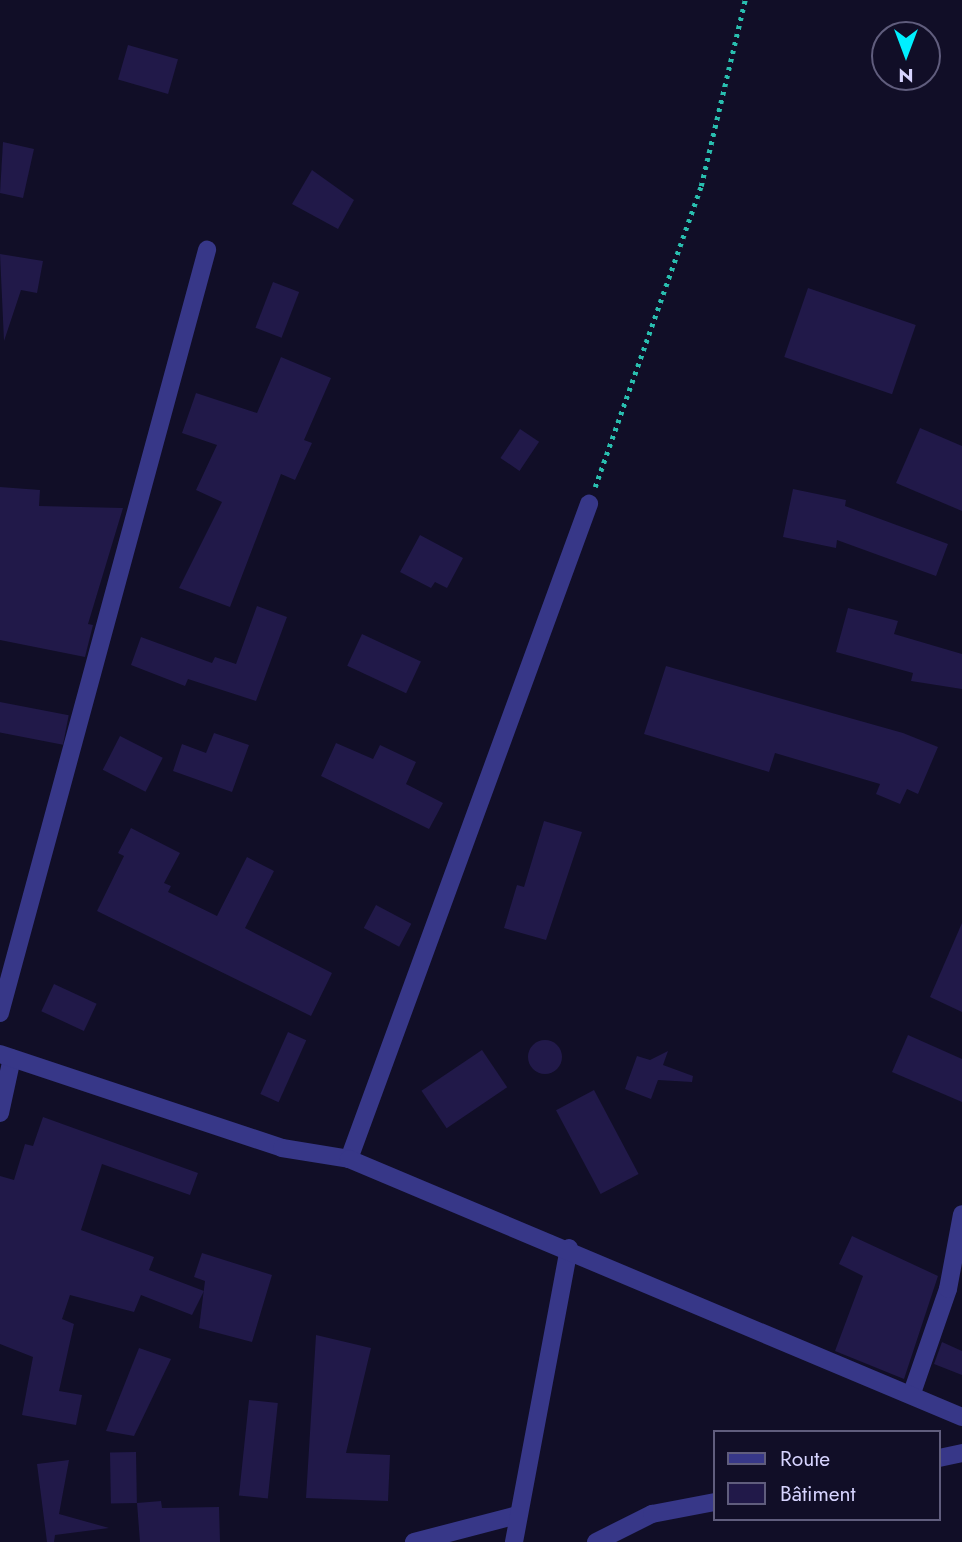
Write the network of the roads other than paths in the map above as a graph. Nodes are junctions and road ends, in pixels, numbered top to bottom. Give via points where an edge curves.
1 (207, 250) dead end
2 (589, 504) road end
3 (0, 1013) edge
4 (6, 1056) edge
5 (0, 1112) edge
6 (349, 1159) junction
7 (962, 1214) edge
8 (569, 1248) junction
9 (912, 1393) junction
10 (962, 1417) edge
11 (962, 1453) edge
12 (941, 1458) edge
13 (713, 1502) edge
14 (518, 1515) junction
15 (414, 1542) edge
16 (514, 1542) edge
17 (596, 1542) edge

1 - 3 street
2 - 6 street
4 - 5 street
4 - 6 street via 282,1148
6 - 8 street
7 - 9 street via 950,1282
8 - 9 street
8 - 14 street
9 - 10 street
11 - 12 street
13 - 17 street via 652,1514
14 - 15 street
14 - 16 street

